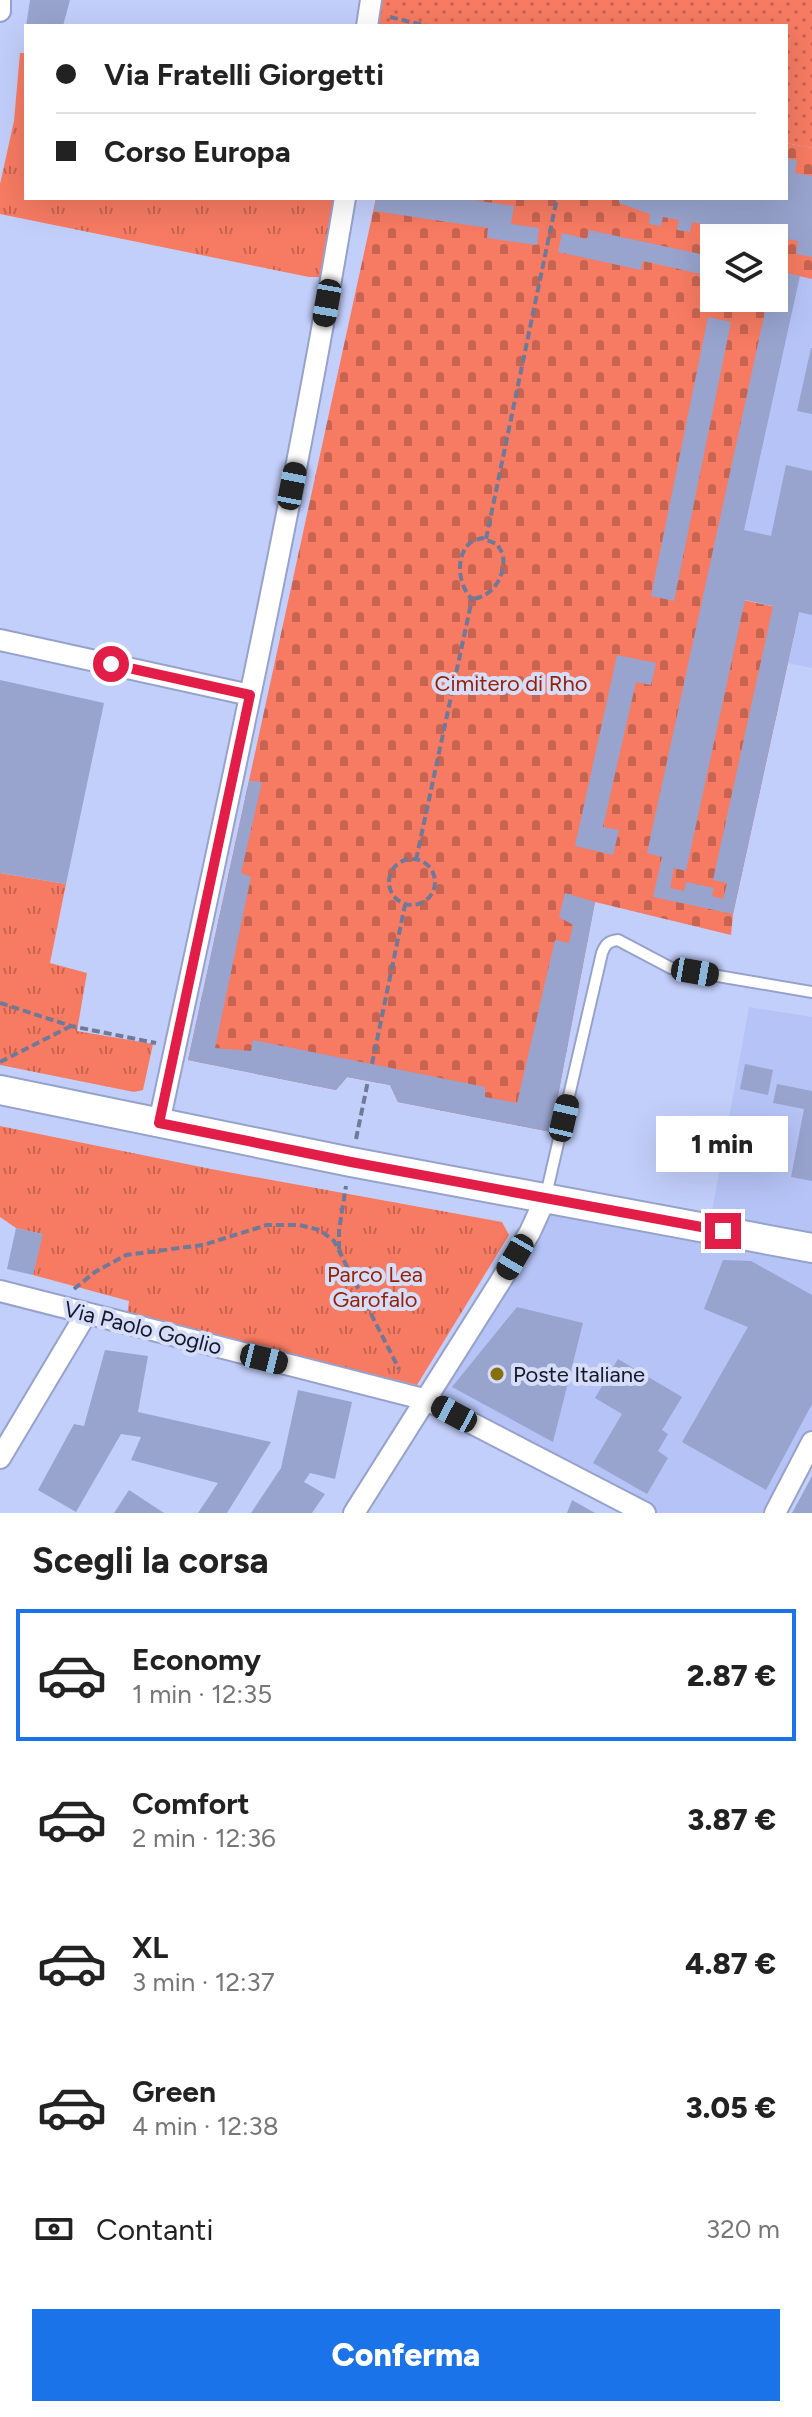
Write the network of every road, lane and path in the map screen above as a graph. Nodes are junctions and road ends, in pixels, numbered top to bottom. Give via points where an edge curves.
1 (0, 0) edge
2 (0, 11) edge
3 (369, 13) edge
4 (418, 24) edge
5 (345, 200) edge
6 (557, 200) edge
7 (486, 539) junction
8 (472, 599) junction
9 (0, 640) edge
10 (250, 695) junction
11 (416, 860) junction
12 (405, 905) junction
13 (812, 992) edge
14 (0, 1003) edge
15 (71, 1026) junction
16 (175, 1047) junction
17 (0, 1062) edge
18 (372, 1064) dead end
19 (0, 1090) edge
20 (159, 1123) junction
21 (546, 1197) junction
22 (812, 1248) edge
23 (0, 1291) edge
24 (53, 1305) junction
25 (86, 1314) junction
26 (420, 1398) junction
27 (812, 1442) edge
28 (0, 1458) edge
29 (354, 1513) edge
30 (645, 1513) edge
31 (775, 1513) edge

1 - 2 street
3 - 4 path
5 - 10 street
6 - 7 path
7 - 8 path via 470,542 464,552 460,570 465,593
7 - 8 path via 497,544 503,556 501,573 493,591
8 - 11 path
9 - 10 street
10 - 16 street
11 - 12 path via 398,863 389,875 393,897
11 - 12 path via 432,870 435,886 421,904
12 - 18 path
13 - 21 lane via 671,968 611,941 602,953
14 - 15 path
15 - 16 path
15 - 17 path
16 - 20 street
19 - 20 main road
20 - 21 main road
21 - 22 main road
21 - 26 street via 500,1282
23 - 24 street, Via Paolo Goglio
24 - 25 street, Via Paolo Goglio
24 - 26 path via 126,1255 203,1245 267,1225 320,1230 334,1241
25 - 26 street, Via Paolo Goglio
25 - 28 street
26 - 29 street
26 - 30 street, Via Paolo Goglio
27 - 31 street

